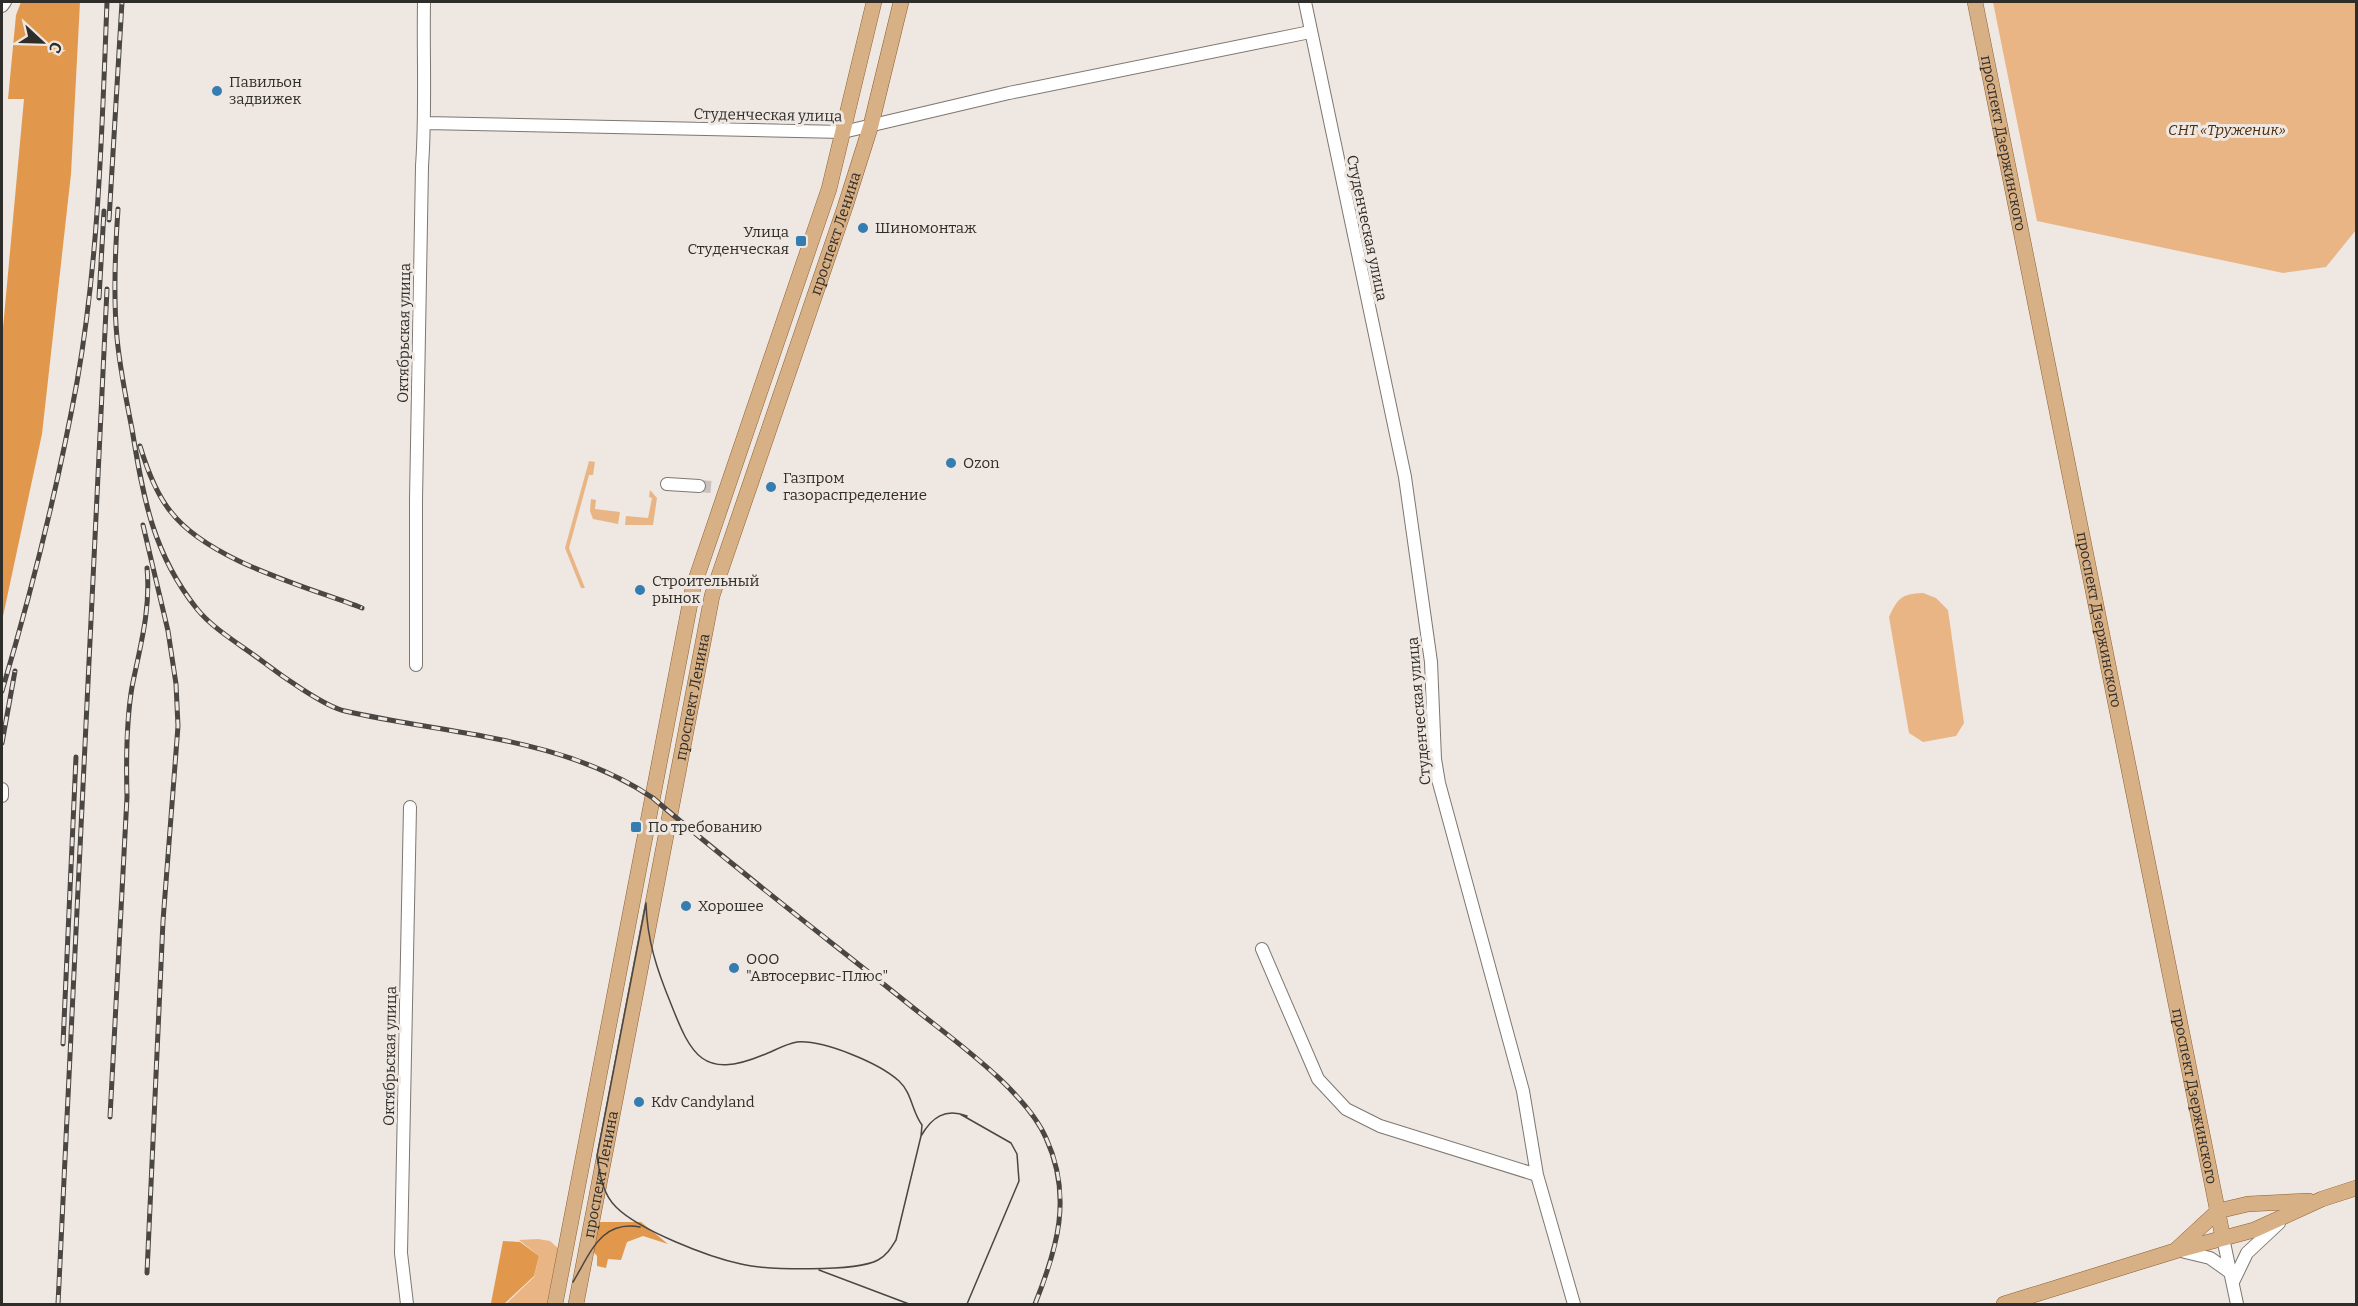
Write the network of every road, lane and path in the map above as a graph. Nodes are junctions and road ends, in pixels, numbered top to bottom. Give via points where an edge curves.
1 (5, 2) edge
2 (424, 2) edge
3 (874, 2) edge
4 (901, 2) edge
5 (1305, 2) edge
6 (1975, 2) edge
7 (2, 6) edge
8 (1310, 32) junction
9 (425, 123) junction
10 (871, 125) junction
11 (843, 132) junction
12 (667, 484) dead end
13 (699, 486) tunnel mouth
14 (416, 665) dead end
15 (2, 789) edge
16 (2, 796) edge
17 (410, 807) dead end
18 (1262, 949) dead end
19 (1537, 1174) junction
20 (2212, 1186) junction
21 (2356, 1188) edge
22 (2322, 1199) junction
23 (2248, 1204) junction
24 (2218, 1212) junction
25 (2291, 1213) junction
26 (2223, 1238) junction
27 (2175, 1251) junction
28 (2232, 1277) junction
29 (407, 1305) edge
30 (555, 1305) edge
31 (576, 1305) edge
32 (1574, 1305) edge
33 (2004, 1305) edge
34 (2237, 1305) edge

1 - 7 street
2 - 9 street, Октябрьская улица
3 - 11 main road, проспект Ленина
4 - 10 main road, проспект Ленина
5 - 8 street
6 - 20 main road, проспект Дзержинского
8 - 10 street, Студенческая улица
8 - 19 street, Студенческая улица via 1405,477 1431,662 1439,783 1527,1107
9 - 11 street, Студенческая улица
9 - 14 street, Октябрьская улица via 421,177
10 - 11 street, Студенческая улица
10 - 31 main road, проспект Ленина via 712,596
11 - 30 main road, проспект Ленина via 826,200 693,588
12 - 13 street
15 - 16 street
17 - 29 street, Октябрьская улица via 401,1253
18 - 19 street via 1318,1079 1346,1109 1380,1126
19 - 32 street, Студенческая улица
20 - 23 main road
20 - 24 main road, проспект Дзержинского
21 - 22 main road
22 - 23 main road
22 - 25 main road
23 - 24 main road
24 - 26 main road, проспект Дзержинского
24 - 27 main road
25 - 26 main road via 2254,1230
25 - 28 street via 2254,1244
26 - 27 main road
26 - 28 street
27 - 28 street via 2201,1254
27 - 33 main road
28 - 34 street

